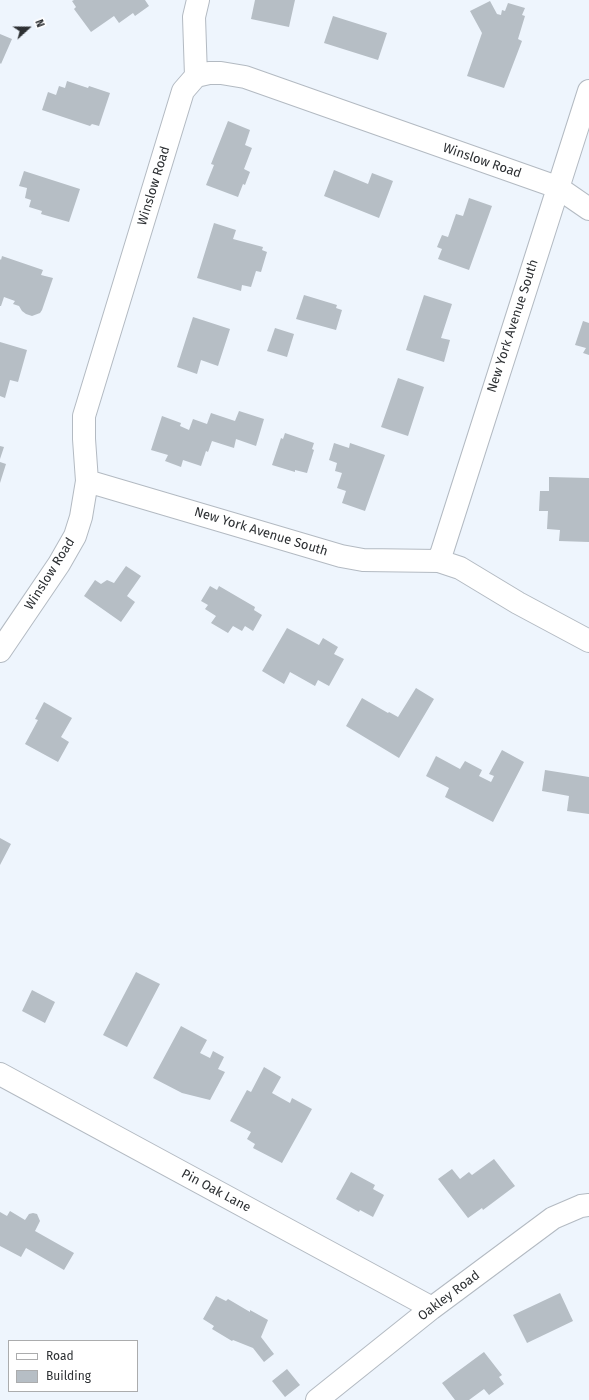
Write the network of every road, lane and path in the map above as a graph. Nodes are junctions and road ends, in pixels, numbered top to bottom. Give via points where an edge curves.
1 (198, 0) edge
2 (196, 76) junction
3 (589, 91) edge
4 (557, 187) junction
5 (589, 209) edge
6 (87, 480) junction
7 (439, 561) junction
8 (589, 641) edge
9 (0, 651) edge
10 (0, 1074) edge
11 (589, 1204) edge
12 (432, 1308) junction
13 (317, 1400) edge

1 - 2 street via 194,17
2 - 4 street, Winslow Road via 209,72 245,77
2 - 6 street, Winslow Road via 183,91 84,416
3 - 4 street, New York Avenue South
4 - 5 street, Winslow Road
4 - 7 street, New York Avenue South
6 - 7 street, New York Avenue South via 340,556 363,560
6 - 9 street, Winslow Road via 75,536
7 - 8 street, New York Avenue South via 460,568
10 - 12 street, Pin Oak Lane
11 - 12 street, Oakley Road via 553,1218
12 - 13 street, Oakley Road

